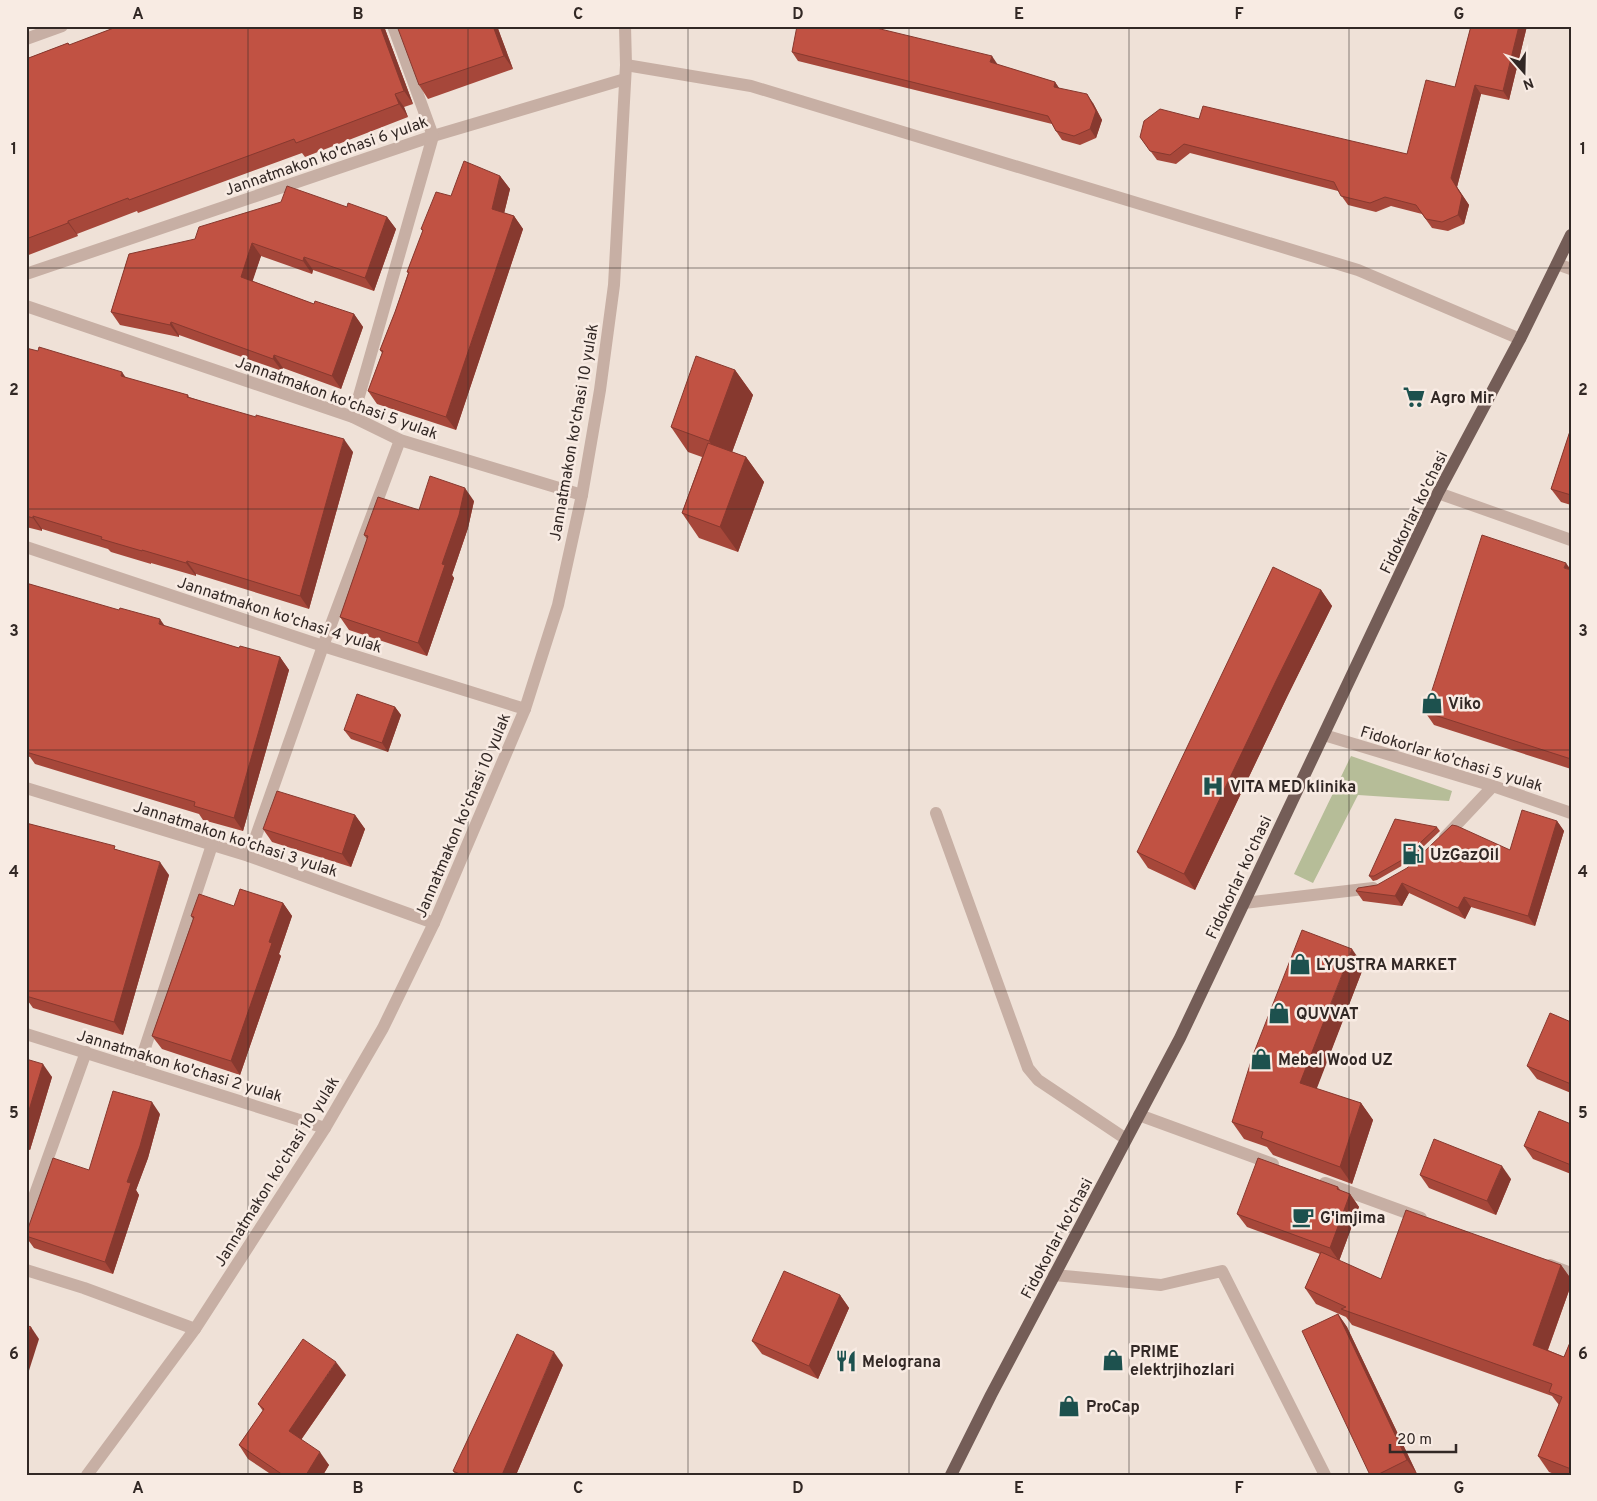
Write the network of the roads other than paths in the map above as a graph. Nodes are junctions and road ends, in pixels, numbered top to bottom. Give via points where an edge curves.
1 (62, 26) edge
2 (393, 26) edge
3 (625, 26) edge
4 (26, 39) edge
5 (626, 64) junction
6 (625, 79) junction
7 (433, 136) junction
8 (1571, 235) edge
9 (1557, 264) junction
10 (1571, 269) edge
11 (26, 274) edge
12 (26, 306) edge
13 (1520, 339) junction
14 (353, 417) junction
15 (400, 440) junction
16 (1438, 493) junction
17 (582, 495) junction
18 (1571, 540) edge
19 (26, 547) edge
20 (323, 646) junction
21 (525, 709) junction
22 (1324, 735) junction
23 (1493, 786) junction
24 (26, 788) edge
25 (936, 813) dead end
26 (1571, 813) edge
27 (212, 845) junction
28 (1438, 845) edge
29 (249, 856) junction
30 (1388, 883) edge
31 (1244, 903) junction
32 (434, 923) junction
33 (26, 1034) edge
34 (86, 1052) junction
35 (138, 1069) junction
36 (1139, 1115) junction
37 (324, 1128) junction
38 (1126, 1139) junction
39 (1289, 1170) edge
40 (1318, 1180) edge
41 (26, 1219) edge
42 (1430, 1221) edge
43 (1543, 1263) edge
44 (26, 1270) edge
45 (1571, 1273) edge
46 (1054, 1275) junction
47 (195, 1328) junction
48 (87, 1475) edge
49 (951, 1475) edge
50 (1325, 1475) edge

1 - 4 street
2 - 7 street
3 - 5 street
5 - 6 street
5 - 13 street via 751,86 1358,270
6 - 7 street, Jannatmakon ko'chasi 6 yulak
6 - 17 street, Jannatmakon ko'chasi 10 yulak via 614,285
7 - 11 street, Jannatmakon ko'chasi 6 yulak
7 - 14 street
8 - 9 main road, Fidokorlar ko'chasi
9 - 10 street
9 - 13 main road, Fidokorlar ko'chasi
12 - 14 street, Jannatmakon ko'chasi 5 yulak
13 - 16 main road, Fidokorlar ko'chasi
14 - 15 street, Jannatmakon ko'chasi 5 yulak
15 - 17 street, Jannatmakon ko'chasi 5 yulak
15 - 20 street
16 - 18 street
16 - 22 main road, Fidokorlar ko'chasi
17 - 21 street, Jannatmakon ko'chasi 10 yulak via 558,605
19 - 20 street, Jannatmakon ko'chasi 4 yulak
20 - 21 street, Jannatmakon ko'chasi 4 yulak
20 - 29 street
21 - 32 street, Jannatmakon ko'chasi 10 yulak
22 - 23 street, Fidokorlar ko'chasi 5 yulak
22 - 31 main road, Fidokorlar ko'chasi
23 - 26 street, Fidokorlar ko'chasi 5 yulak
23 - 28 street
24 - 27 street, Jannatmakon ko'chasi 3 yulak
25 - 38 street via 1028,1068 1038,1080
27 - 29 street, Jannatmakon ko'chasi 3 yulak
27 - 35 street
29 - 32 street, Jannatmakon ko'chasi 3 yulak
30 - 31 street via 1380,888
31 - 36 main road, Fidokorlar ko'chasi via 1180,1038
32 - 37 street, Jannatmakon ko'chasi 10 yulak via 382,1028
33 - 34 street, Jannatmakon ko'chasi 2 yulak
34 - 35 street, Jannatmakon ko'chasi 2 yulak
34 - 41 street
35 - 37 street, Jannatmakon ko'chasi 2 yulak
36 - 38 main road, Fidokorlar ko'chasi
36 - 39 street
37 - 47 street, Jannatmakon ko'chasi 10 yulak
38 - 46 main road, Fidokorlar ko'chasi
40 - 42 street
43 - 45 street
44 - 47 street
46 - 49 main road, Fidokorlar ko'chasi
46 - 50 street via 1160,1285 1222,1271
47 - 48 street, Jannatmakon ko'chasi 10 yulak

